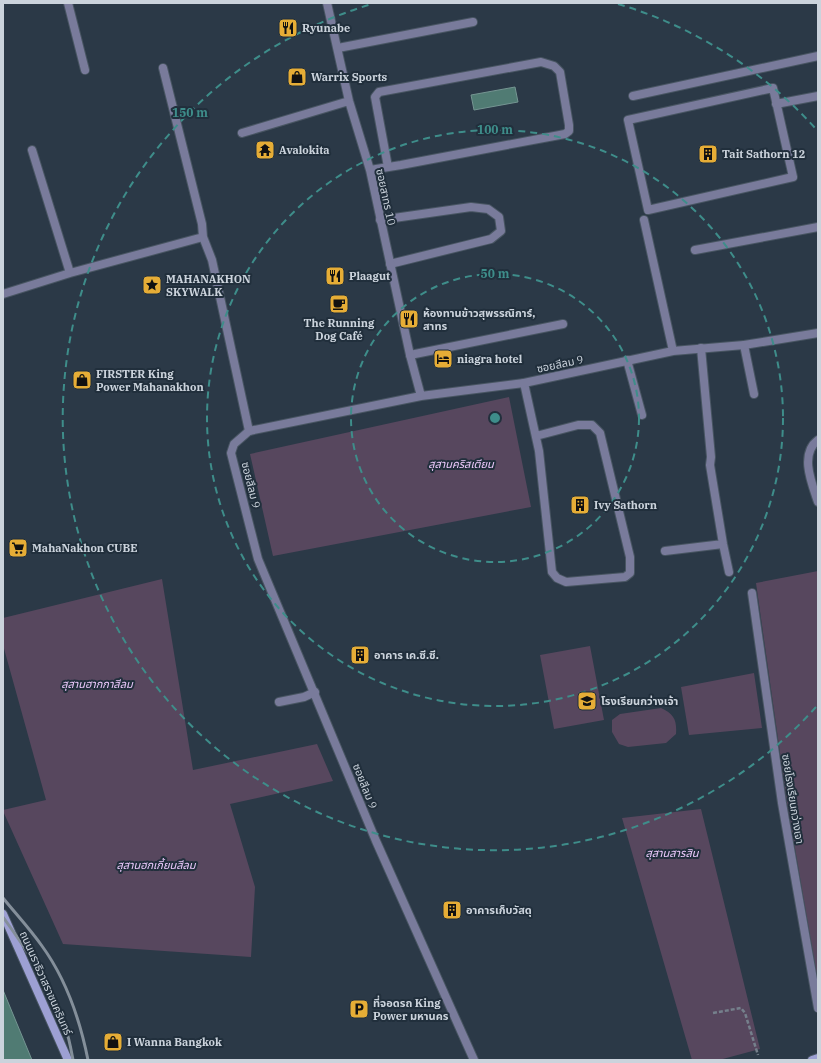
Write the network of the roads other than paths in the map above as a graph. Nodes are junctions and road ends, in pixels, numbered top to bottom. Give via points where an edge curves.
1 (68, 3) edge
2 (327, 3) edge
3 (473, 22) dead end
4 (338, 48) junction
5 (818, 56) edge
6 (163, 68) dead end
7 (85, 70) dead end
8 (633, 96) dead end
9 (818, 96) edge
10 (348, 101) junction
11 (776, 104) junction
12 (242, 133) dead end
13 (32, 150) dead end
14 (388, 167) junction
15 (370, 170) junction
16 (380, 220) junction
17 (644, 220) dead end
18 (818, 228) edge
19 (203, 237) junction
20 (695, 250) dead end
21 (390, 264) junction
22 (70, 273) junction
23 (3, 294) edge
24 (563, 324) dead end
25 (818, 333) edge
26 (744, 345) junction
27 (701, 348) junction
28 (673, 351) junction
29 (410, 355) junction
30 (627, 360) junction
31 (524, 383) junction
32 (754, 394) dead end
33 (421, 396) junction
34 (642, 415) dead end
35 (249, 431) junction
36 (536, 436) junction
37 (818, 440) edge
38 (818, 502) edge
39 (723, 544) junction
40 (665, 551) dead end
41 (729, 572) dead end
42 (752, 593) dead end
43 (315, 692) junction
44 (279, 702) dead end
45 (3, 914) edge
46 (818, 1008) edge
47 (818, 1058) edge
48 (68, 1060) edge
49 (474, 1060) edge
50 (812, 1060) edge

1 - 7 street
2 - 4 street, ซอยสาทร 10
3 - 4 street
4 - 10 street, ซอยสาทร 10
5 - 8 street
6 - 19 street via 202,224
9 - 11 street
10 - 12 street
10 - 15 street, ซอยสาทร 10
11 - 11 street via 793,177 648,210 628,120 773,88
13 - 22 street
14 - 14 street via 375,97 379,92 541,62 554,66 560,72 569,125 569,131 565,134
14 - 15 street
15 - 16 street, ซอยสาทร 10
16 - 21 street, ซอยสาทร 10
16 - 21 street via 471,207 488,210 499,217 501,231 491,239
17 - 28 street
18 - 20 street
19 - 22 street
19 - 35 street via 212,260
21 - 29 street, ซอยสาทร 10
22 - 23 street
24 - 29 street
25 - 26 street, ซอยสีลม 9
26 - 27 street, ซอยสีลม 9
26 - 32 street
27 - 28 street, ซอยสีลม 9
27 - 39 street via 710,465
28 - 30 street, ซอยสีลม 9
29 - 33 street, ซอยสาทร 10
30 - 31 street, ซอยสีลม 9
30 - 34 street
31 - 33 street, ซอยสีลม 9
31 - 36 street
33 - 35 street, ซอยสีลม 9
35 - 43 street, ซอยสีลม 9 via 234,444 231,454 258,559
36 - 36 street via 552,572 566,582 625,577 630,573 630,557 600,433 592,425 578,425
37 - 38 street via 809,452 807,465
39 - 40 street
39 - 41 street
42 - 46 street, ซอยโรงเรียนกว่างเจา via 783,809
43 - 44 street
43 - 49 street, ซอยสีลม 9 via 376,841
45 - 48 main road, ถนนนราธิวาสราชนครินทร์
47 - 50 main road

